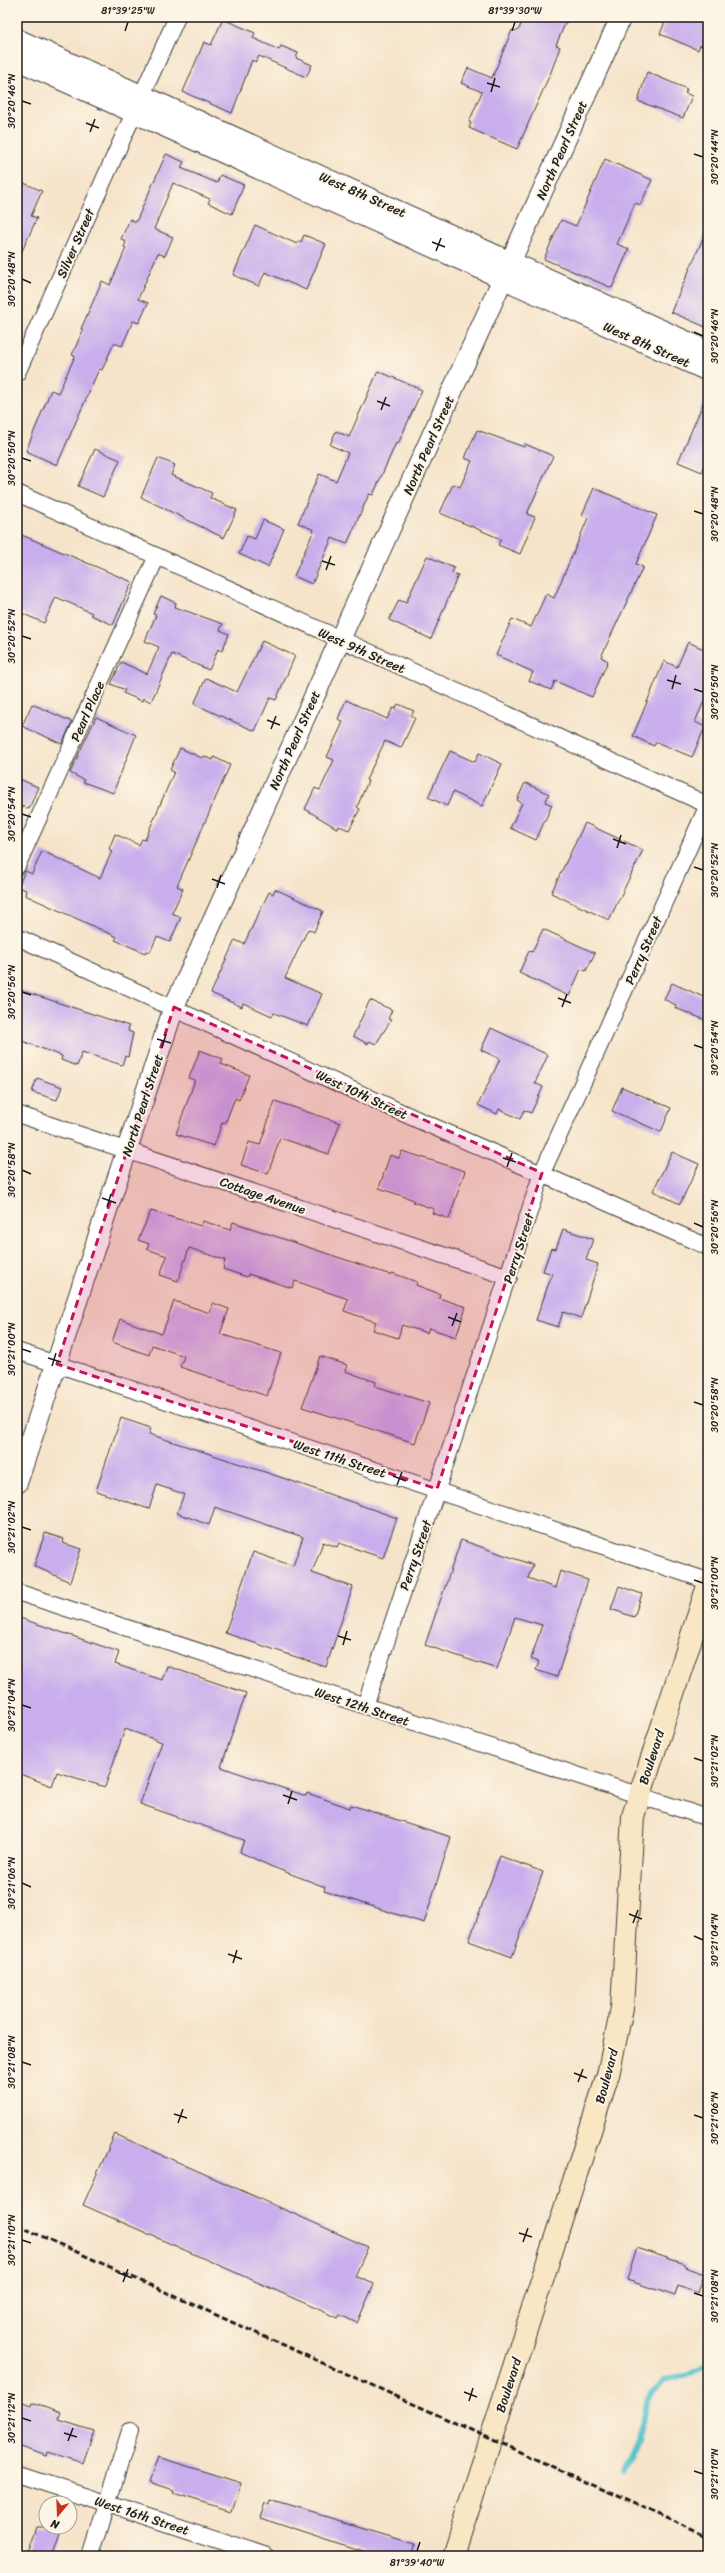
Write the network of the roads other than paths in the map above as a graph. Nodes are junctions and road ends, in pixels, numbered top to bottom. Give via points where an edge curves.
1 (177, 17) edge
2 (621, 17) edge
3 (17, 38) edge
4 (17, 60) edge
5 (142, 95) junction
6 (134, 113) junction
7 (506, 270) junction
8 (708, 351) edge
9 (708, 371) edge
10 (17, 373) edge
11 (17, 493) edge
12 (157, 556) junction
13 (340, 640) junction
14 (708, 805) edge
15 (17, 866) edge
16 (17, 937) edge
17 (174, 1007) junction
18 (17, 1114) edge
19 (128, 1149) junction
20 (542, 1173) junction
21 (708, 1247) edge
22 (509, 1277) junction
23 (17, 1351) edge
24 (57, 1364) junction
25 (17, 1483) edge
26 (437, 1490) junction
27 (708, 1581) edge
28 (708, 1586) edge
29 (17, 1592) edge
30 (365, 1706) junction
31 (638, 1796) junction
32 (708, 1818) edge
33 (130, 2431) dead end
34 (17, 2474) edge
35 (108, 2504) junction
36 (90, 2556) edge
37 (267, 2556) edge
38 (453, 2556) edge

1 - 5 street
2 - 7 street, North Pearl Street
3 - 5 street, West 8th Street
4 - 6 street, West 8th Street
5 - 7 street, West 8th Street
6 - 7 street, West 8th Street
6 - 10 street, Silver Street
7 - 8 street, West 8th Street
7 - 9 street, West 8th Street
7 - 13 street, North Pearl Street
11 - 12 street, West 9th Street
12 - 13 street, West 9th Street
12 - 15 street, Pearl Place
13 - 14 street, West 9th Street
13 - 17 street, North Pearl Street
14 - 20 street, Perry Street
16 - 17 street, West 10th Street
17 - 19 street, North Pearl Street
17 - 20 street, West 10th Street via 416,1119
18 - 19 street, Cottage Avenue
19 - 22 street, Cottage Avenue
19 - 24 street, North Pearl Street
20 - 21 street, West 10th Street
20 - 22 street, Perry Street
22 - 26 street, Perry Street
23 - 24 street, West 11th Street
24 - 25 street, North Pearl Street
24 - 26 street, West 11th Street
26 - 27 street, West 11th Street
26 - 30 street, Perry Street
28 - 31 main road, Boulevard
29 - 30 street, West 12th Street
30 - 31 street, West 12th Street
31 - 32 street, West 12th Street
31 - 38 main road, Boulevard via 633,1816 622,2008 608,2075
33 - 35 street
34 - 35 street, West 16th Street
35 - 36 street
35 - 37 street, West 16th Street

